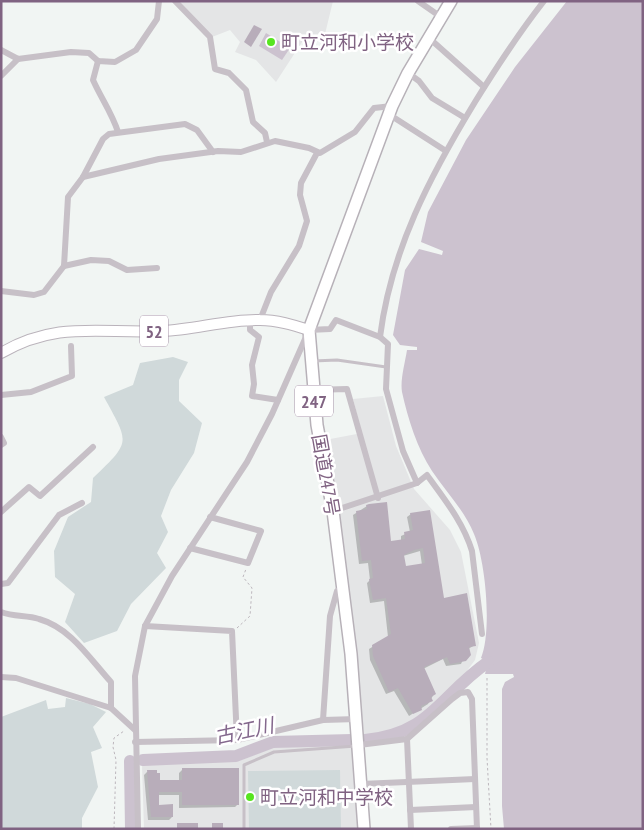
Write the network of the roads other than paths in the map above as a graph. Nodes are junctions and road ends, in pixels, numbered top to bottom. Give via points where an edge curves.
1 (159, 1) edge
2 (175, 1) edge
3 (418, 1) edge
4 (451, 1) edge
5 (533, 1) edge
6 (542, 4) edge
7 (441, 17) junction
8 (429, 38) junction
9 (1, 50) edge
10 (18, 60) junction
11 (98, 61) junction
12 (408, 73) junction
13 (1, 76) edge
14 (484, 87) junction
15 (391, 110) junction
16 (465, 118) junction
17 (118, 132) junction
18 (267, 142) junction
19 (446, 151) junction
20 (213, 152) junction
21 (317, 153) junction
22 (83, 177) junction
23 (64, 266) junction
24 (157, 268) dead end
25 (1, 291) edge
26 (255, 320) junction
27 (309, 330) junction
28 (380, 337) junction
29 (71, 346) dead end
30 (1, 353) edge
31 (310, 360) junction
32 (386, 367) junction
33 (312, 390) junction
34 (1, 395) edge
35 (278, 400) junction
36 (1, 438) edge
37 (1, 445) edge
38 (93, 447) dead end
39 (417, 483) junction
40 (378, 498) junction
41 (82, 503) dead end
42 (333, 511) junction
43 (1, 512) edge
44 (210, 517) junction
45 (190, 548) junction
46 (1, 584) edge
47 (344, 588) junction
48 (1, 612) edge
49 (145, 626) junction
50 (482, 634) dead end
51 (1, 677) edge
52 (111, 708) junction
53 (357, 719) junction
54 (323, 720) junction
55 (133, 728) junction
56 (407, 738) junction
57 (237, 740) junction
58 (136, 742) junction
59 (359, 745) junction
60 (475, 779) junction
61 (409, 781) junction
62 (361, 784) junction
63 (476, 807) junction
64 (410, 810) junction
65 (476, 828) edge
66 (138, 829) edge
67 (244, 829) edge
68 (364, 829) edge
69 (411, 829) edge
70 (452, 829) edge

1 - 11 street via 157,19 136,50 115,62
2 - 18 street via 210,37 214,69 229,74 246,90 253,122 265,133
3 - 7 street
4 - 7 highway, 国道247号 / 247
5 - 6 street
6 - 14 street
7 - 8 highway, 国道247号 / 247
8 - 12 highway, 国道247号 / 247
8 - 14 street
9 - 10 street
10 - 11 street via 71,52 89,53
10 - 13 street
11 - 17 street via 93,80
12 - 15 highway, 国道247号 / 247
12 - 16 street via 432,98
14 - 16 street
15 - 19 street
15 - 21 street via 374,108 355,132
15 - 27 highway, 国道247号 / 247
16 - 19 street
17 - 20 street via 185,124 197,130
17 - 22 street via 103,139
18 - 20 street via 241,152
18 - 21 street via 309,148
19 - 28 street via 414,213 397,256
20 - 22 street
21 - 26 street via 301,183 300,195 307,221 299,246
22 - 23 street via 68,197
23 - 24 street via 90,260 109,261 127,270
23 - 25 street via 44,292 34,295
26 - 27 main road, 52 via 284,322
26 - 30 main road, 52 via 161,331 69,330 39,336
26 - 35 street via 250,330 259,337 252,365 252,396
27 - 28 street via 330,329 336,320
27 - 31 highway, 国道247号 / 247
27 - 35 street
28 - 32 street via 388,344
29 - 34 street via 72,376 31,392
31 - 32 lane
31 - 33 highway, 国道247号 / 247
32 - 39 street via 386,389 403,452
33 - 40 street via 347,389
33 - 42 highway, 国道247号 / 247
35 - 44 street via 247,462
36 - 37 street via 4,442
38 - 43 street via 40,496 29,487
39 - 40 street
39 - 50 street via 426,475 459,519 468,538 474,560
40 - 42 street
41 - 46 street via 59,514 8,583
42 - 47 highway, 国道247号 / 247
44 - 45 street
44 - 45 street via 261,531 248,563
45 - 49 street
47 - 53 highway, 国道247号 / 247
47 - 54 street via 337,591 330,616
48 - 52 street via 38,619 61,628 111,682
49 - 55 street via 135,676
49 - 57 street via 232,631
51 - 52 street via 16,678
52 - 55 street
53 - 54 street
53 - 59 highway, 国道247号 / 247
54 - 57 street
55 - 58 street
56 - 59 street
56 - 60 street via 452,699 468,692 472,699
56 - 61 street
57 - 58 street
58 - 66 street
59 - 62 highway, 国道247号 / 247
59 - 67 lane via 274,752 244,765
60 - 61 street
60 - 63 street
61 - 62 street
61 - 64 street
62 - 68 highway, 国道247号 / 247
63 - 64 street
63 - 65 street
64 - 69 street
65 - 70 street

